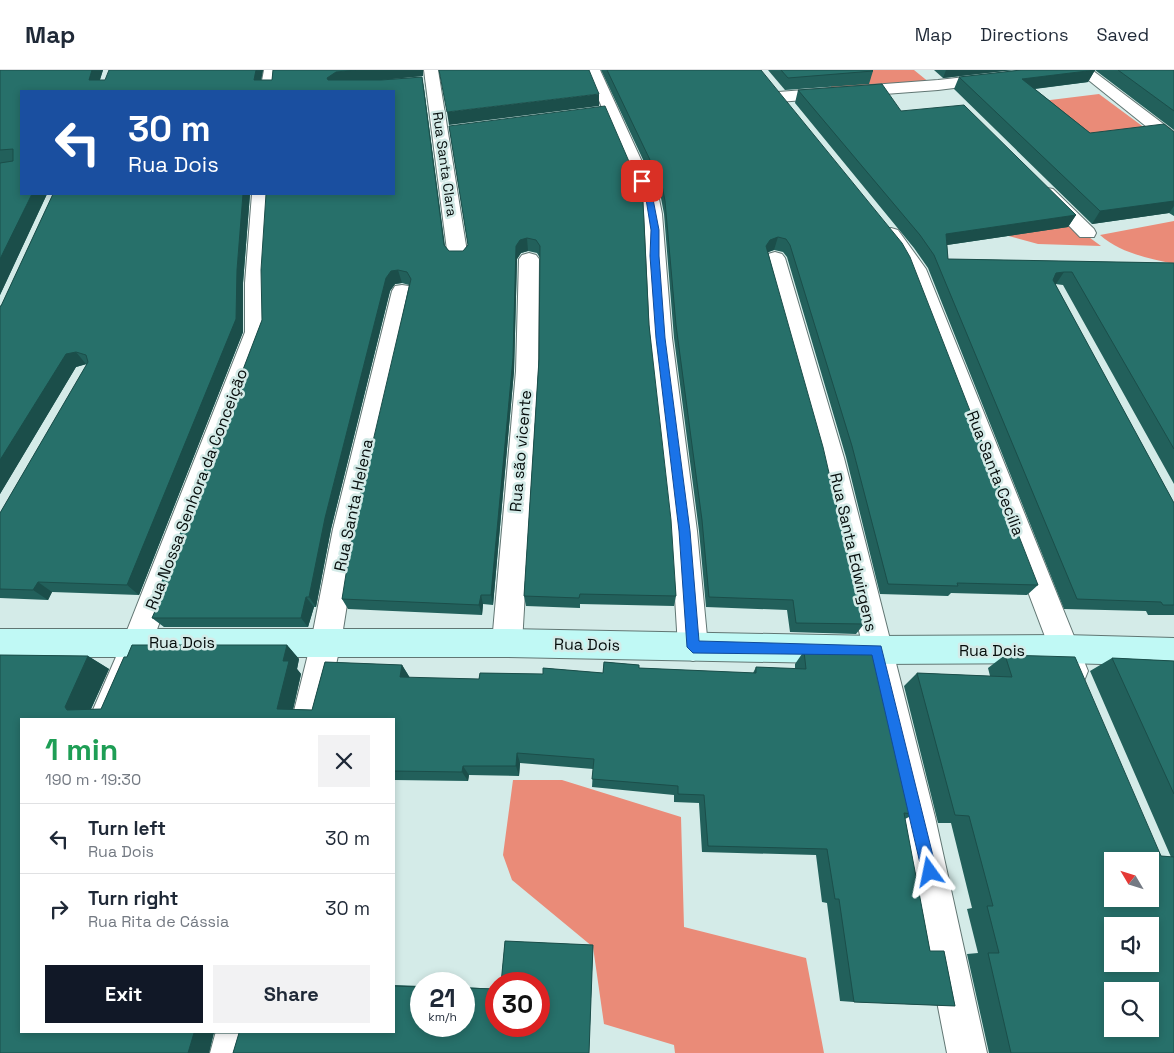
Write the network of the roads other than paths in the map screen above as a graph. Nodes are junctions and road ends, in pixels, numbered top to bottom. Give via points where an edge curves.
1 (272, 70) edge
2 (593, 70) edge
3 (922, 70) edge
4 (1067, 70) edge
5 (1083, 70) edge
6 (432, 76) edge
7 (414, 84) edge
8 (938, 85) junction
9 (268, 90) edge
10 (952, 99) dead end
11 (791, 112) edge
12 (460, 130) edge
13 (441, 133) junction
14 (1174, 140) edge
15 (1037, 183) edge
16 (261, 195) edge
17 (882, 223) edge
18 (1087, 233) dead end
19 (458, 258) edge
20 (529, 258) dead end
21 (775, 258) dead end
22 (402, 291) dead end
23 (326, 642) junction
24 (0, 643) edge
25 (137, 643) junction
26 (507, 643) junction
27 (693, 647) junction
28 (1065, 649) junction
29 (876, 650) junction
30 (1174, 652) edge
31 (1086, 701) edge
32 (106, 718) edge
33 (308, 718) edge
34 (235, 1033) edge
35 (230, 1053) edge
36 (967, 1053) edge

1 - 9 street
2 - 27 street via 602,112 650,199 653,214 661,338 684,531
3 - 8 street
4 - 8 street
5 - 14 street
6 - 7 street
6 - 13 street, Rua Santa Clara
8 - 10 street
8 - 11 street via 773,90
12 - 13 street
13 - 19 street, Rua Santa Clara
15 - 18 street
16 - 25 street, Rua Nossa Senhora da Conceição via 255,283 256,332
17 - 28 street, Rua Santa Cecília via 916,269
20 - 26 street, Rua são vicente via 527,371
21 - 29 street, Rua Santa Edwirgens via 832,458
22 - 23 street, Rua Santa Helena via 346,529
23 - 25 main road, Rua Dois
23 - 26 main road, Rua Dois
23 - 33 street, Rua Santa Helena
24 - 25 main road, Rua Dois
25 - 32 street, Rua Nossa Senhora da Conceição
26 - 27 main road, Rua Dois
27 - 29 main road, Rua Dois
28 - 29 main road, Rua Dois
28 - 30 main road, Rua Dois
28 - 31 street, Rua Santa Cecília
29 - 36 street, Rua Santa Edwirgens via 918,817
34 - 35 street

